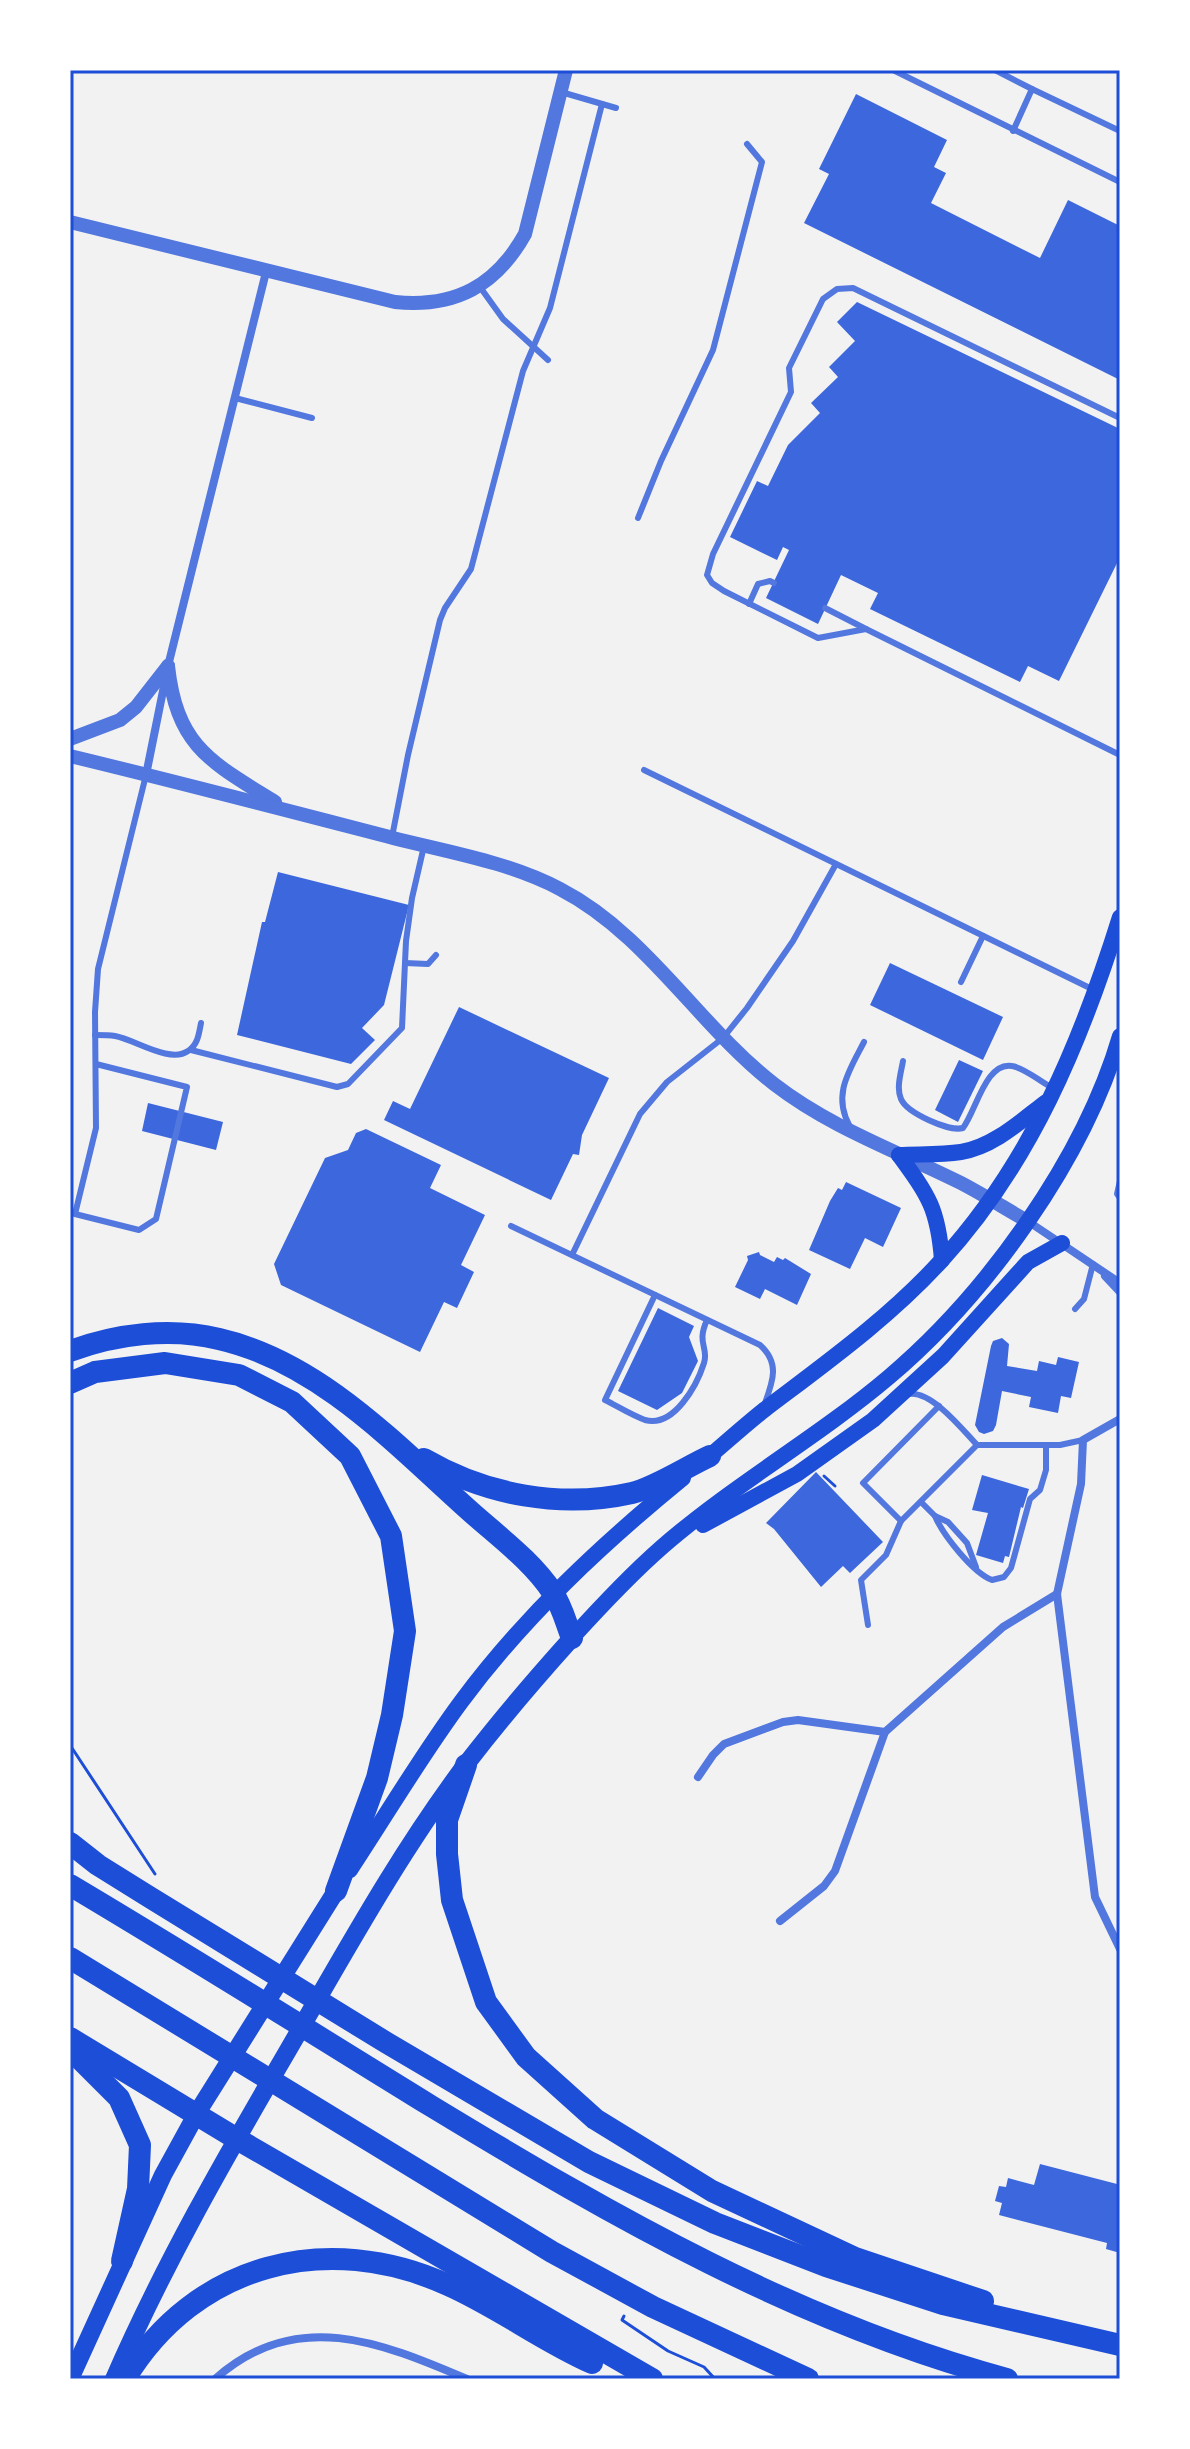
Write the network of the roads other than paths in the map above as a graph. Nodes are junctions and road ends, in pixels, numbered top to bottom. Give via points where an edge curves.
1 (566, 70) edge
2 (893, 70) edge
3 (995, 70) edge
4 (1032, 89) junction
5 (561, 92) junction
6 (602, 104) junction
7 (616, 108) dead end
8 (1013, 131) junction
9 (1120, 131) edge
10 (747, 144) dead end
11 (1120, 182) edge
12 (70, 222) edge
13 (266, 272) junction
14 (480, 286) junction
15 (533, 347) junction
16 (548, 360) dead end
17 (235, 398) junction
18 (312, 418) dead end
19 (1120, 418) edge
20 (638, 518) dead end
21 (774, 583) dead end
22 (749, 604) junction
23 (825, 608) dead end
24 (866, 629) junction
25 (168, 666) junction
26 (70, 739) edge
27 (1120, 755) edge
28 (70, 756) edge
29 (644, 770) dead end
30 (146, 775) junction
31 (287, 810) junction
32 (392, 837) junction
33 (424, 846) junction
34 (836, 864) junction
35 (1120, 917) edge
36 (983, 936) junction
37 (436, 955) dead end
38 (405, 963) junction
39 (961, 982) dead end
40 (1097, 991) junction
41 (201, 1023) dead end
42 (95, 1035) junction
43 (1120, 1036) edge
44 (723, 1038) junction
45 (864, 1042) dead end
46 (191, 1050) junction
47 (903, 1061) dead end
48 (96, 1064) junction
49 (1055, 1093) junction
50 (853, 1134) junction
51 (899, 1155) junction
52 (1120, 1181) edge
53 (1120, 1198) edge
54 (991, 1201) junction
55 (1029, 1222) junction
56 (511, 1226) dead end
57 (1062, 1243) junction
58 (572, 1255) junction
59 (942, 1260) junction
60 (1093, 1264) junction
61 (1120, 1283) edge
62 (1120, 1292) edge
63 (655, 1295) junction
64 (1075, 1309) dead end
65 (707, 1320) junction
66 (70, 1351) edge
67 (70, 1383) edge
68 (901, 1395) junction
69 (939, 1406) junction
70 (763, 1411) junction
71 (1120, 1411) edge
72 (960, 1412) dead end
73 (1120, 1419) edge
74 (952, 1420) junction
75 (1098, 1432) junction
76 (1012, 1435) dead end
77 (390, 1440) junction
78 (1083, 1440) junction
79 (977, 1445) junction
80 (1012, 1445) junction
81 (1046, 1445) junction
82 (710, 1456) junction
83 (921, 1502) junction
84 (901, 1521) junction
85 (663, 1546) junction
86 (554, 1593) junction
87 (1057, 1594) junction
88 (868, 1625) dead end
89 (572, 1638) junction
90 (885, 1732) junction
91 (466, 1765) junction
92 (698, 1777) dead end
93 (70, 1843) edge
94 (70, 1885) edge
95 (336, 1891) junction
96 (780, 1921) dead end
97 (1120, 1949) edge
98 (70, 1958) edge
99 (70, 2038) edge
100 (70, 2049) edge
101 (202, 2104) junction
102 (242, 2129) junction
103 (122, 2261) junction
104 (1120, 2333) edge
105 (1120, 2345) edge
106 (70, 2379) edge
107 (114, 2379) edge
108 (125, 2379) edge
109 (215, 2379) edge
110 (467, 2379) edge
111 (631, 2379) edge
112 (652, 2379) edge
113 (808, 2379) edge
114 (1007, 2379) edge

1 - 5 street
2 - 8 lane
3 - 4 lane
4 - 8 lane
4 - 9 lane
5 - 6 lane
5 - 14 street via 525,234 498,272
6 - 7 lane
6 - 15 lane via 550,308
8 - 11 lane
10 - 20 lane via 762,162 713,350
12 - 13 street
13 - 14 street via 418,304
13 - 17 street
14 - 15 lane via 503,319
15 - 16 lane
15 - 32 lane via 471,569 440,620
17 - 18 lane
17 - 25 street
19 - 22 lane via 853,288 837,289 823,299 789,368 791,392 707,575
21 - 22 lane via 758,584
22 - 24 lane via 818,638
23 - 24 lane
24 - 27 lane
25 - 26 street via 120,720
25 - 30 street
25 - 31 street via 172,696 190,737 215,764
28 - 30 street
29 - 34 lane
30 - 31 street
30 - 42 lane via 101,955
31 - 32 street
32 - 33 street
33 - 38 lane
33 - 44 street via 529,875 598,912
34 - 36 lane
34 - 44 lane via 793,941
35 - 40 main road
36 - 39 lane
36 - 40 lane
37 - 38 lane via 428,964
38 - 46 lane via 402,1028 348,1084 337,1087
40 - 49 main road
41 - 46 lane
42 - 46 lane via 174,1055
42 - 48 lane
43 - 55 main road via 1097,1100
44 - 50 street via 774,1084
44 - 58 lane via 667,1082 640,1114
45 - 50 lane via 840,1098
47 - 49 lane via 901,1100 915,1113 951,1129 963,1128 990,1075 1000,1067 1014,1066
48 - 48 lane via 96,1128 75,1214 139,1230 156,1219 187,1087
49 - 51 main road via 979,1147
49 - 54 main road
50 - 51 street
51 - 54 street
51 - 59 main road via 934,1208
52 - 53 lane
54 - 55 street
54 - 59 main road
55 - 57 street
55 - 85 main road via 956,1310 891,1376
56 - 58 lane
57 - 60 street
57 - 68 main road via 1028,1262
58 - 63 lane
59 - 70 main road via 853,1344
60 - 61 street
60 - 62 street
60 - 64 lane via 1084,1299
63 - 65 lane
63 - 65 lane via 605,1400 646,1420 663,1418 688,1396 704,1362 701,1334
65 - 70 lane via 768,1353 774,1379
66 - 77 highway via 103,1339 162,1333 219,1338 278,1360 333,1393
67 - 95 highway via 95,1372 165,1363 239,1375 292,1402 350,1456 391,1536 405,1631 377,1778
68 - 69 lane via 917,1393
68 - 85 main road via 797,1474
69 - 74 lane
69 - 84 lane via 863,1483
70 - 82 main road
71 - 75 street
72 - 74 lane
73 - 75 street
74 - 79 lane
75 - 78 street
76 - 80 lane
77 - 82 highway via 444,1470 498,1491 565,1501 634,1493
77 - 86 highway
78 - 81 lane
78 - 87 street via 1081,1484
79 - 80 lane
79 - 83 lane
80 - 81 lane
81 - 83 lane via 1040,1490 1030,1499 1009,1572 999,1580 978,1572
82 - 86 main road
83 - 84 lane
84 - 88 lane via 886,1555 861,1580
85 - 89 main road
86 - 89 highway
86 - 95 main road via 460,1703
87 - 90 street via 1003,1627
87 - 97 street via 1095,1897
89 - 91 main road
90 - 92 street via 783,1722 724,1744
90 - 96 street via 835,1871
91 - 102 main road via 334,1971
91 - 104 highway via 447,1820 447,1854 452,1900 467,1950 486,2002 526,2057 595,2119 712,2191 855,2258 1005,2308
93 - 105 highway via 151,1898 589,2162 715,2223 943,2304
94 - 114 highway via 509,2153 691,2256 865,2334
95 - 101 main road
98 - 113 highway via 552,2252 720,2340
99 - 101 highway
100 - 103 highway via 119,2098 140,2145 138,2189
101 - 102 highway
101 - 103 main road
102 - 107 main road
102 - 112 highway
103 - 106 main road
108 - 111 highway via 181,2314 212,2291 250,2273 299,2260 354,2258 396,2265 447,2284
109 - 110 street via 272,2344 325,2336 392,2348

